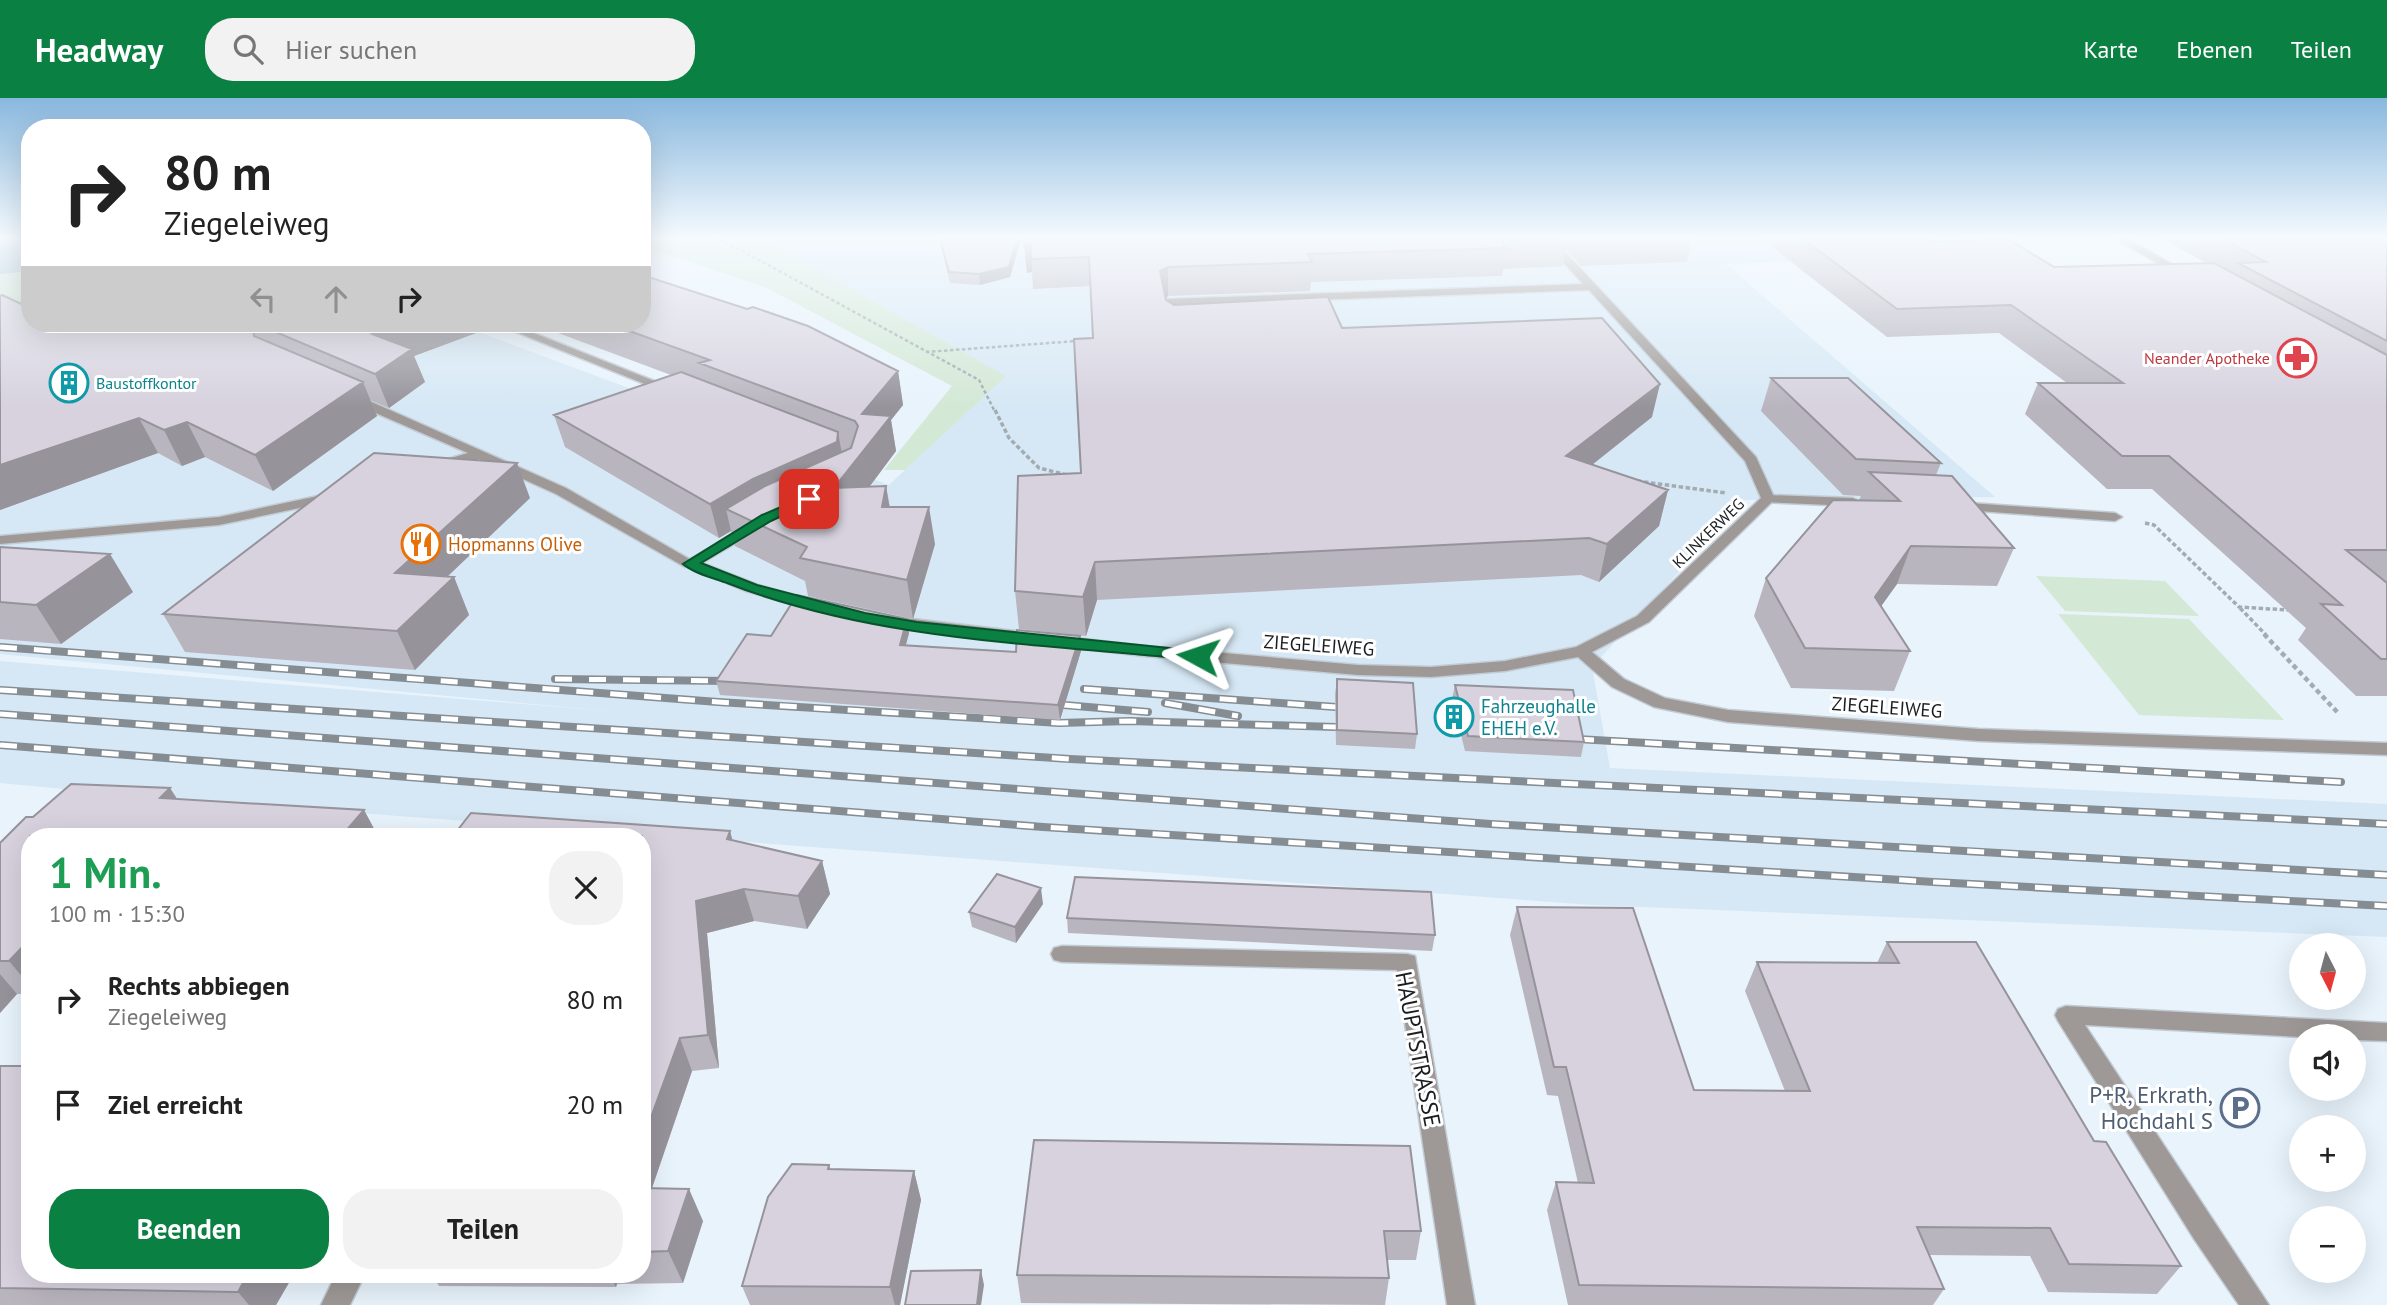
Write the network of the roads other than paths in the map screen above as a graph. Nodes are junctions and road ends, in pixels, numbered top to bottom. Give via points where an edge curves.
1 (1427, 295) edge
2 (1599, 295) edge
3 (1188, 329) edge
4 (525, 333) edge
5 (334, 391) edge
6 (684, 395) edge
7 (480, 454) junction
8 (427, 469) edge
9 (347, 492) edge
10 (1768, 499) junction
11 (1870, 503) edge
12 (1939, 505) edge
13 (2115, 517) road end
14 (767, 518) edge
15 (0, 540) edge
16 (690, 564) junction
17 (826, 609) edge
18 (877, 620) edge
19 (1581, 651) junction
20 (2379, 748) edge
21 (1062, 954) dead end
22 (2387, 1032) edge
23 (346, 1283) edge
24 (335, 1305) edge
25 (1461, 1305) edge
26 (2255, 1305) edge

1 - 3 street via 1168,302 1175,330
2 - 10 street, KLINKERWEG via 1751,460
4 - 6 street
5 - 7 street
7 - 8 street
7 - 16 street via 561,491
9 - 15 street via 219,521
10 - 11 street
10 - 19 street, KLINKERWEG via 1643,619
12 - 13 street
14 - 16 street
16 - 17 street
18 - 19 street, ZIEGELEIWEG via 1358,670 1431,672 1505,666
19 - 20 street, ZIEGELEIWEG via 1618,683 1660,703 1728,716 1979,735
21 - 25 street, HAUPTSTRASSE via 1406,962
22 - 26 street via 2066,1015
23 - 24 street

